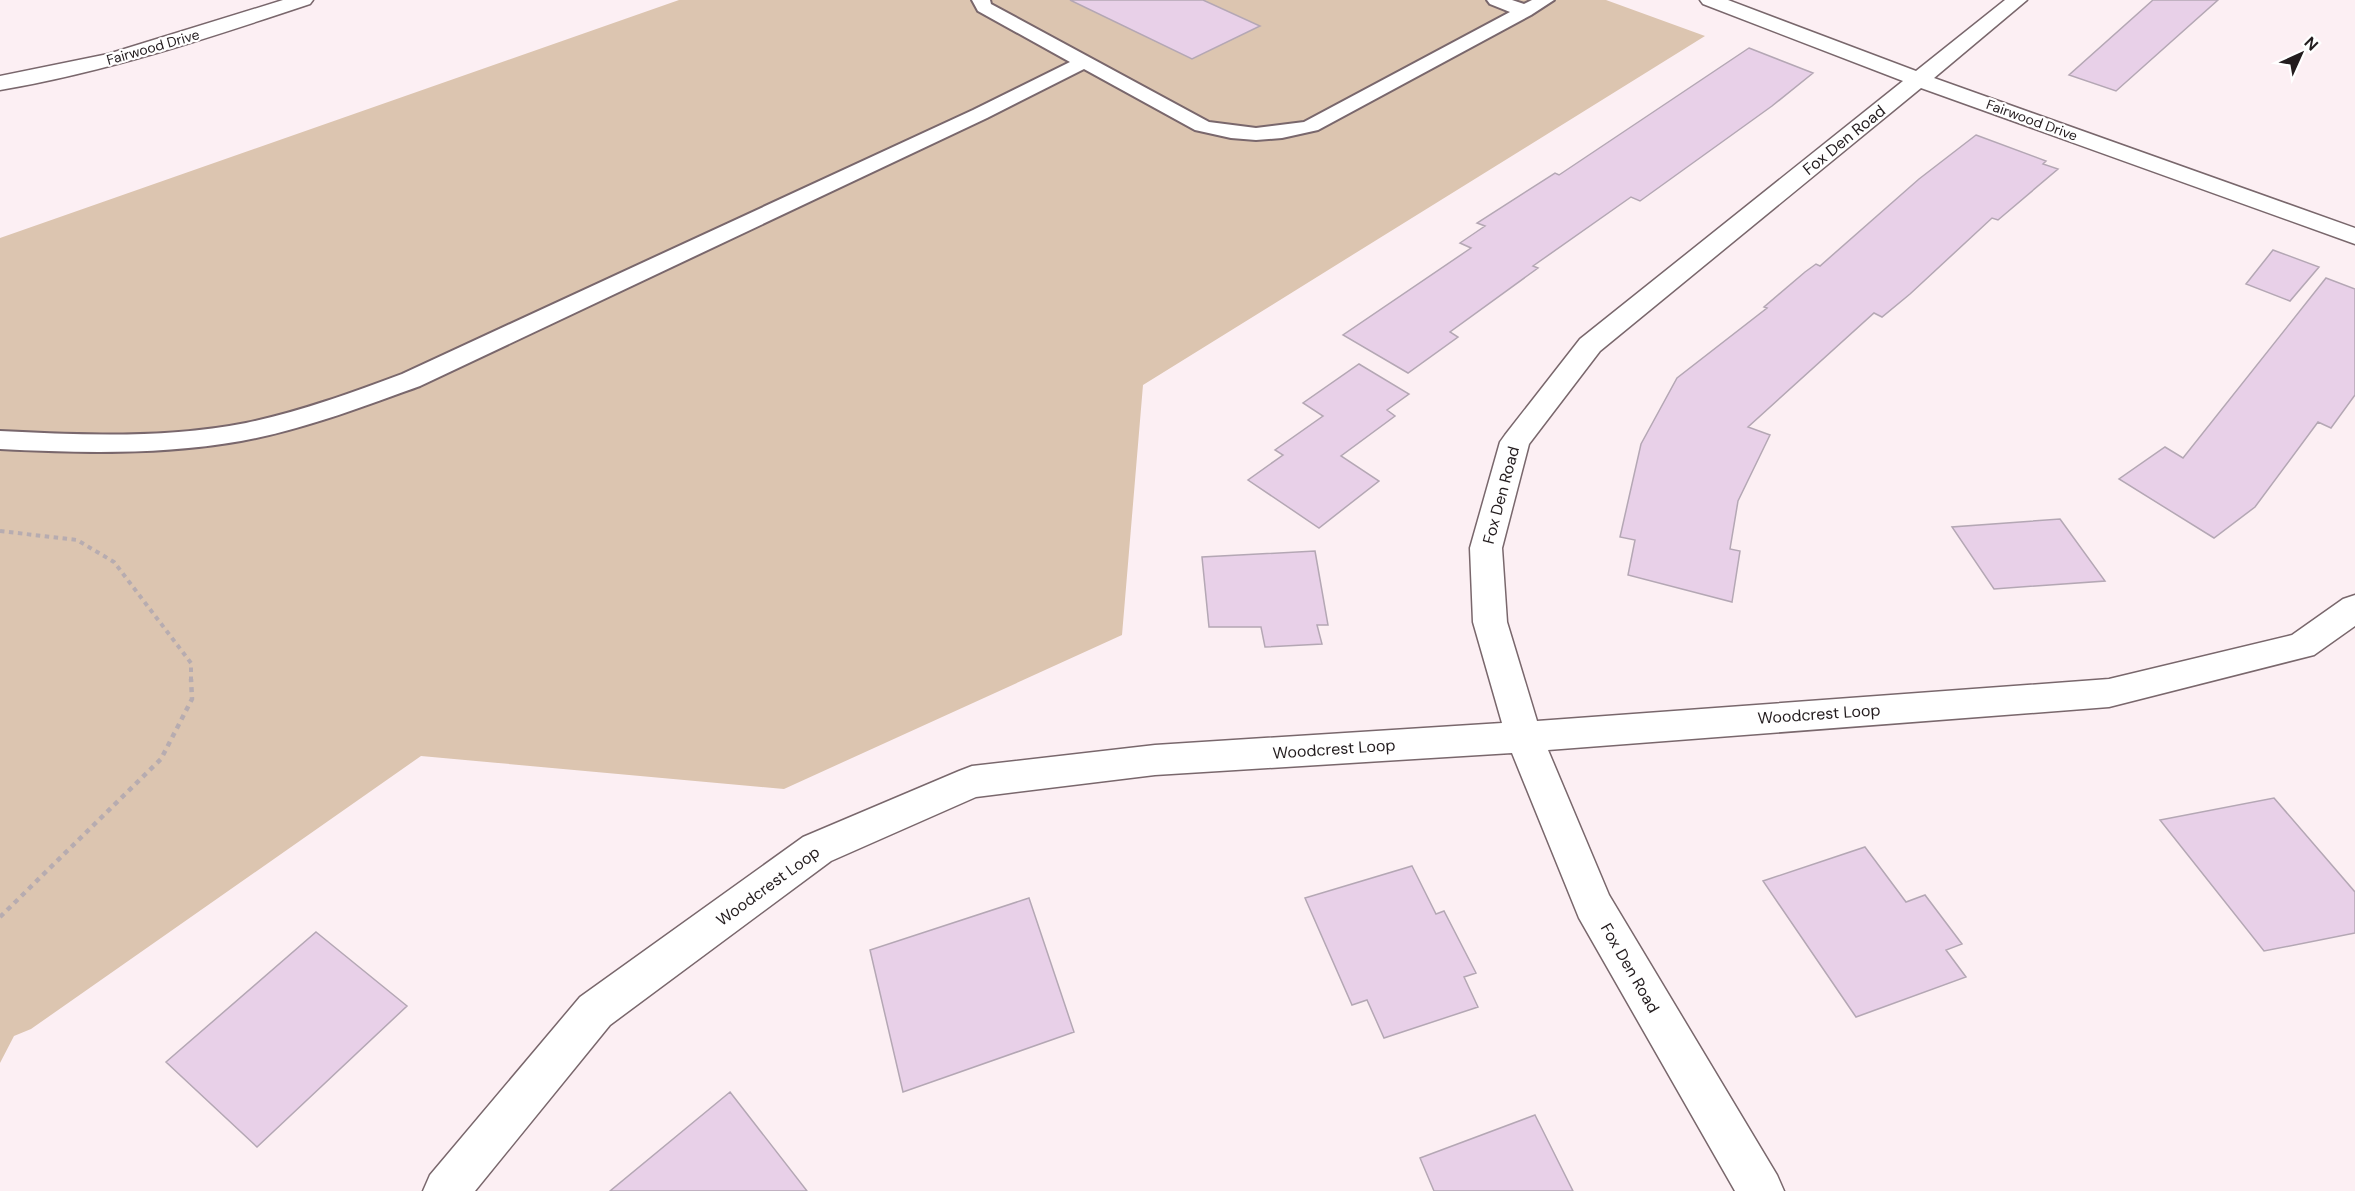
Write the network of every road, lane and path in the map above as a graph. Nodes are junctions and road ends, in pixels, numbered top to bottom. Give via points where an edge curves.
1 (303, 0) edge
2 (981, 0) edge
3 (1496, 0) edge
4 (1545, 0) edge
5 (1710, 0) edge
6 (2017, 0) edge
7 (1525, 11) junction
8 (1084, 62) junction
9 (1919, 80) junction
10 (0, 83) edge
11 (2355, 236) edge
12 (0, 440) edge
13 (0, 531) edge
14 (2355, 608) edge
15 (1524, 737) junction
16 (0, 917) edge
17 (446, 1191) edge
18 (1761, 1191) edge

1 - 10 street, Fairwood Drive via 143,53
2 - 8 lane via 984,7
3 - 7 lane
4 - 7 lane
5 - 9 street, Fairwood Drive
6 - 9 street, Fox Den Road
7 - 8 lane via 1311,126 1280,134 1228,133 1202,126
8 - 12 lane via 422,375 340,406 218,436 119,443
9 - 11 street, Fairwood Drive
9 - 15 street, Fox Den Road via 1590,345 1515,442 1486,549 1490,622
13 - 16 path via 77,540 114,562 191,663 192,699 161,759
14 - 15 street, Woodcrest Loop via 2302,646 2109,693
15 - 17 street, Woodcrest Loop via 1155,760 972,782 817,849 595,1011
15 - 18 street, Fox Den Road via 1593,905

